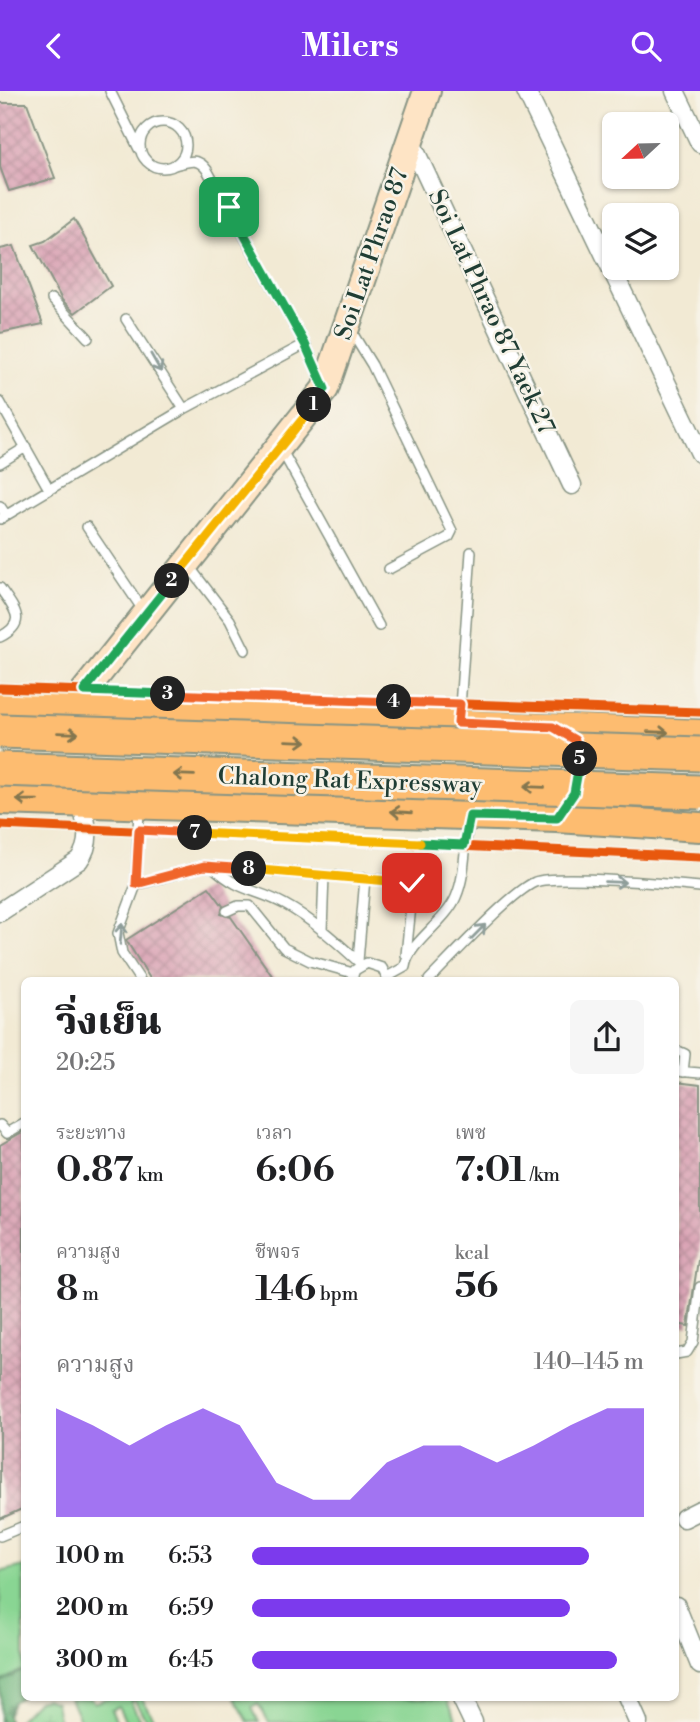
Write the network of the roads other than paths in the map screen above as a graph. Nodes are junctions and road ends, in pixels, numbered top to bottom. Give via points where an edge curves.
1 (110, 91) edge
2 (427, 91) edge
3 (526, 91) edge
4 (675, 91) edge
5 (410, 140) junction
6 (700, 143) edge
7 (141, 153) junction
8 (175, 165) junction
9 (52, 299) dead end
10 (126, 319) dead end
11 (347, 326) junction
12 (88, 338) dead end
13 (305, 344) junction
14 (325, 389) junction
15 (0, 402) edge
16 (184, 409) junction
17 (4, 419) edge
18 (26, 447) junction
19 (280, 447) junction
20 (700, 453) edge
21 (0, 463) edge
22 (572, 485) dead end
23 (49, 489) junction
24 (0, 506) edge
25 (3, 517) edge
26 (87, 527) dead end
27 (471, 552) dead end
28 (187, 563) junction
29 (389, 569) dead end
30 (0, 588) edge
31 (146, 614) junction
32 (379, 626) dead end
33 (0, 637) edge
34 (245, 650) dead end
35 (0, 706) edge
36 (71, 708) junction
37 (458, 723) junction
38 (553, 727) junction
39 (617, 730) junction
40 (0, 731) edge
41 (700, 734) edge
42 (700, 754) edge
43 (0, 769) edge
44 (700, 792) edge
45 (0, 800) edge
46 (82, 801) junction
47 (138, 803) junction
48 (470, 816) junction
49 (557, 818) junction
50 (624, 822) junction
51 (700, 827) edge
52 (212, 866) junction
53 (324, 875) junction
54 (365, 877) junction
55 (136, 884) junction
56 (700, 887) edge
57 (227, 911) dead end
58 (0, 912) edge
59 (322, 931) junction
60 (407, 955) junction
61 (360, 963) junction
62 (138, 977) edge
63 (352, 977) edge
64 (386, 977) edge
65 (389, 977) edge
66 (432, 977) edge
67 (679, 1051) edge
68 (679, 1071) edge
69 (700, 1073) edge
70 (0, 1125) edge
71 (21, 1125) edge
72 (700, 1287) edge
73 (679, 1353) edge
74 (21, 1526) edge
75 (0, 1536) edge
76 (679, 1613) edge
77 (700, 1665) edge
78 (463, 1701) edge
79 (630, 1701) edge
80 (472, 1722) edge
81 (638, 1722) edge

1 - 7 lane
2 - 5 street, Soi Lat Phrao 87
3 - 20 street
4 - 6 street
5 - 11 street, Soi Lat Phrao 87 via 364,263
5 - 22 street, Soi Lat Phrao 87 Yaek 27
7 - 8 lane via 155,167
7 - 8 lane via 142,135 149,126 173,123 186,138 185,154
8 - 13 lane via 191,160 202,163
9 - 12 lane
10 -> 16 lane
11 - 14 street, Soi Lat Phrao 87
11 - 29 lane via 372,365 452,531 449,537
13 - 14 lane
13 - 16 lane
14 - 19 street, Soi Lat Phrao 87
15 - 17 lane
16 - 23 lane
17 - 18 lane
18 - 21 lane
18 - 23 lane
19 - 28 street, Soi Lat Phrao 87
19 - 32 lane
23 - 25 lane
24 - 25 lane
26 - 31 lane
27 - 37 lane
28 - 31 street, Soi Lat Phrao 87
28 - 34 lane via 230,620
30 - 33 lane via 17,612 13,630
31 - 36 street, Soi Lat Phrao 87
35 - 36 main road
36 - 37 main road
37 - 38 main road
38 - 39 main road
38 - 49 main road via 575,740 581,755 574,793
39 -> 41 main road
39 - 50 main road via 599,751 595,779 601,797
40 -> 42 highway, Chalong Rat Expressway, bridge
44 -> 43 highway, Chalong Rat Expressway, bridge
46 -> 45 main road
46 - 47 main road
46 - 58 street via 89,841 79,860
48 -> 47 main road
47 - 55 lane
48 - 49 main road
48 - 60 lane via 456,897 444,917
49 - 50 main road
50 - 51 main road
52 - 53 lane
52 - 55 lane via 188,868
52 - 59 lane via 238,887 284,904
53 - 54 lane
53 - 59 lane
54 - 60 lane via 412,883
54 - 61 lane
62 -> 55 lane via 122,953 118,933
66 -> 56 lane via 534,882
57 - 63 lane via 250,907 284,947
59 - 61 lane
60 - 65 lane via 405,967
61 - 63 lane
61 - 64 lane via 377,965
67 - 68 lane via 685,1054
68 - 69 lane
70 - 71 lane via 7,1133
72 - 73 lane via 693,1342 687,1352
74 - 75 lane
76 - 77 street
78 - 80 street
79 - 81 street

